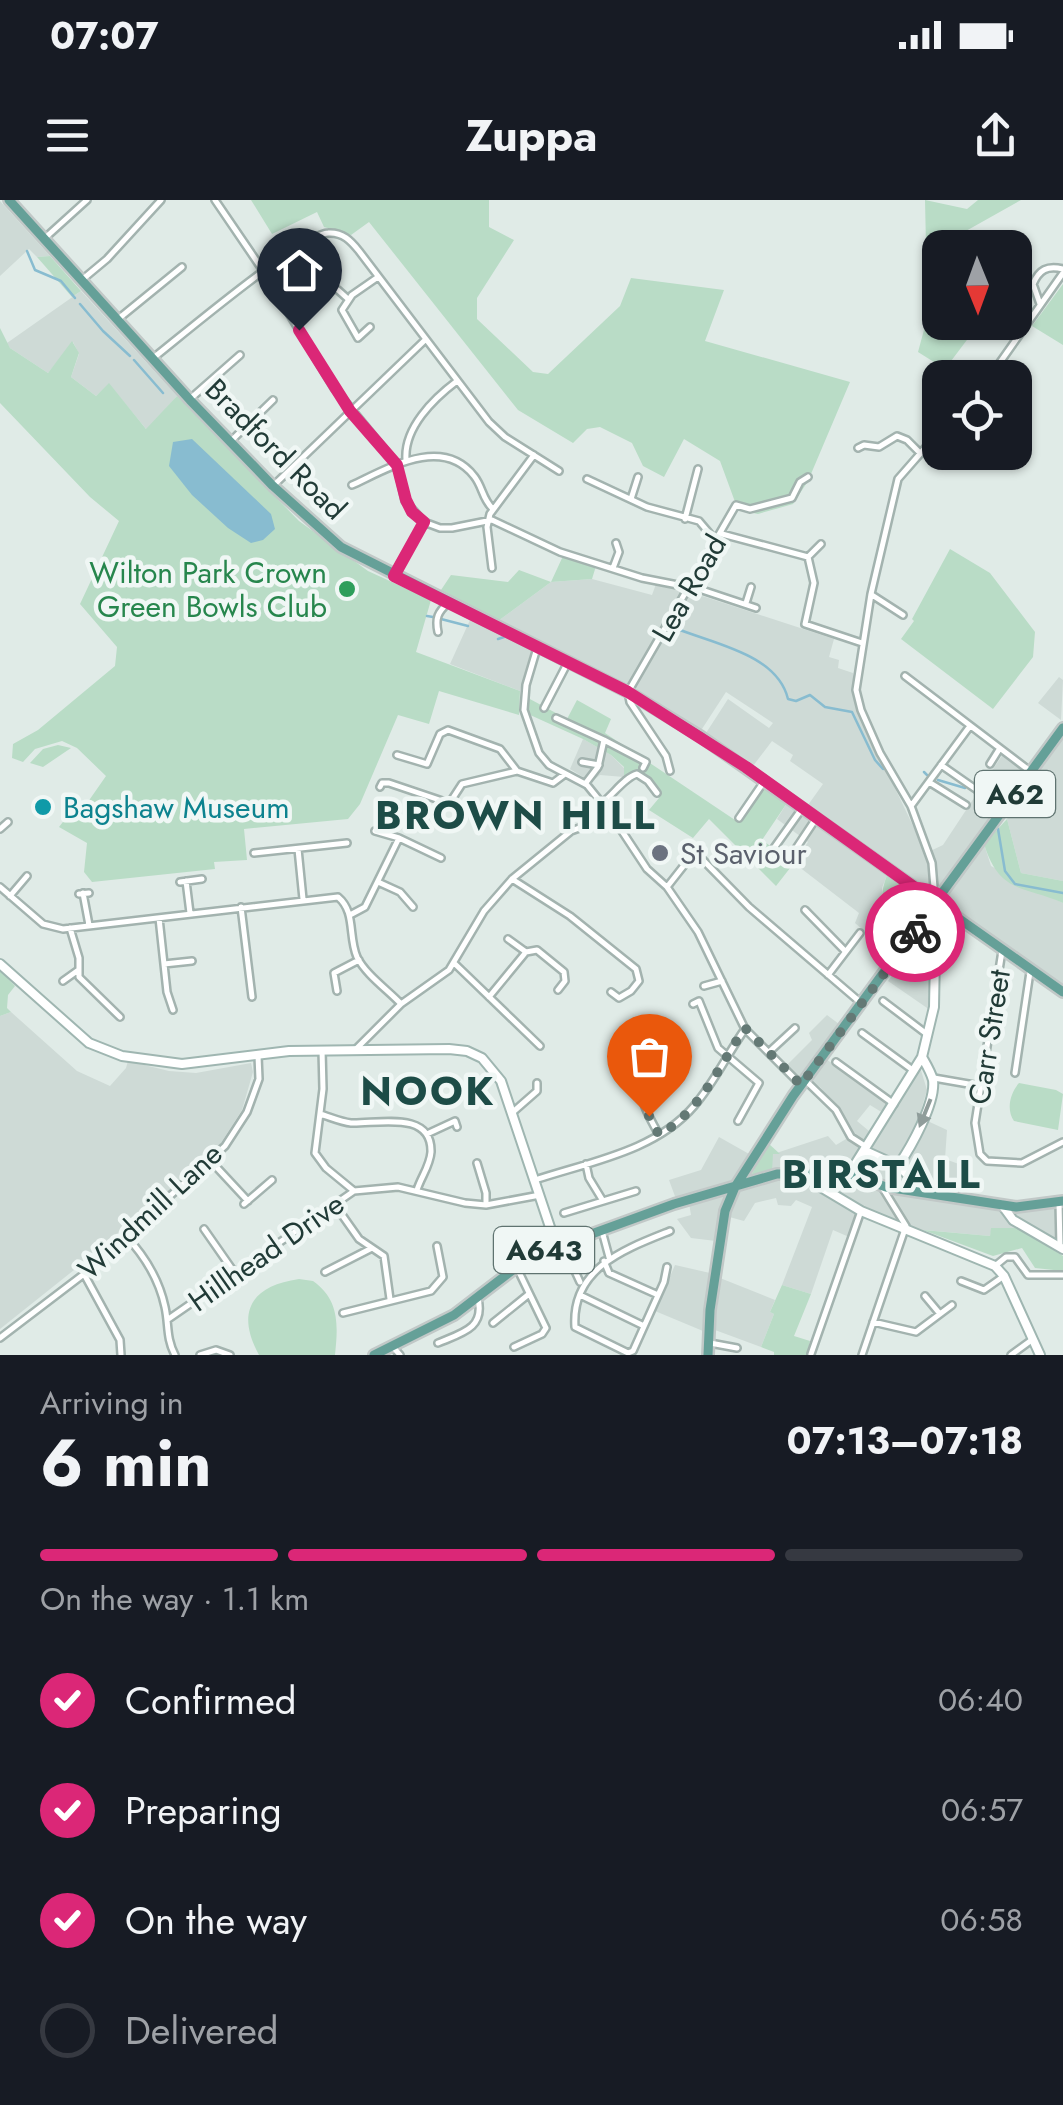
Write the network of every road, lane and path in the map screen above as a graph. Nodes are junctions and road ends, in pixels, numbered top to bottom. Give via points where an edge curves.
1 (10, 200) edge
2 (87, 200) edge
3 (161, 200) edge
4 (215, 200) edge
5 (44, 239) junction
6 (182, 267) dead end
7 (1063, 271) edge
8 (264, 272) junction
9 (378, 276) junction
10 (81, 281) junction
11 (338, 290) dead end
12 (348, 299) junction
13 (1040, 304) junction
14 (117, 320) junction
15 (370, 327) dead end
16 (425, 340) junction
17 (240, 355) dead end
18 (152, 359) junction
19 (1001, 360) edge
20 (457, 382) junction
21 (190, 400) junction
22 (273, 400) dead end
23 (350, 411) junction
24 (230, 442) junction
25 (858, 448) dead end
26 (920, 453) joint
27 (534, 455) junction
28 (406, 460) junction
29 (397, 465) junction
30 (698, 469) dead end
31 (559, 471) dead end
32 (638, 477) dead end
33 (808, 477) dead end
34 (587, 479) dead end
35 (352, 485) dead end
36 (272, 486) junction
37 (632, 498) junction
38 (493, 509) junction
39 (686, 519) junction
40 (488, 520) junction
41 (424, 522) junction
42 (722, 534) junction
43 (717, 542) junction
44 (616, 543) dead end
45 (821, 544) dead end
46 (808, 557) junction
47 (492, 568) dead end
48 (613, 569) junction
49 (394, 576) junction
50 (689, 586) junction
51 (750, 587) dead end
52 (871, 594) junction
53 (448, 602) junction
54 (746, 604) junction
55 (756, 608) dead end
56 (903, 616) dead end
57 (438, 632) dead end
58 (862, 643) junction
59 (537, 645) junction
60 (569, 661) junction
61 (905, 676) dead end
62 (628, 692) junction
63 (544, 708) dead end
64 (556, 718) dead end
65 (970, 726) junction
66 (1063, 728) edge
67 (604, 740) junction
68 (1000, 748) junction
69 (396, 755) dead end
70 (582, 762) dead end
71 (990, 764) dead end
72 (599, 765) junction
73 (941, 765) junction
74 (643, 768) dead end
75 (670, 770) dead end
76 (516, 771) junction
77 (1030, 771) junction
78 (565, 774) junction
79 (766, 781) junction
80 (929, 782) junction
81 (586, 784) junction
82 (380, 787) dead end
83 (977, 790) dead end
84 (657, 793) dead end
85 (602, 803) junction
86 (449, 804) junction
87 (966, 805) dead end
88 (911, 806) junction
89 (804, 808) junction
90 (478, 812) dead end
91 (612, 816) junction
92 (817, 817) junction
93 (739, 818) dead end
94 (8, 822) dead end
95 (788, 828) junction
96 (0, 830) edge
97 (375, 831) dead end
98 (400, 838) junction
99 (802, 839) junction
100 (347, 842) dead end
101 (774, 848) dead end
102 (298, 849) junction
103 (254, 853) dead end
104 (441, 858) dead end
105 (788, 859) dead end
106 (27, 875) dead end
107 (933, 876) junction
108 (512, 878) junction
109 (202, 880) dead end
110 (378, 882) junction
111 (912, 884) junction
112 (0, 886) edge
113 (666, 887) junction
114 (84, 893) dead end
115 (10, 896) junction
116 (302, 899) junction
117 (936, 903) junction
118 (413, 907) dead end
119 (241, 908) junction
120 (805, 910) dead end
121 (190, 913) junction
122 (350, 916) junction
123 (158, 918) junction
124 (90, 926) junction
125 (70, 928) junction
126 (860, 933) dead end
127 (508, 939) dead end
128 (1002, 949) junction
129 (526, 952) junction
130 (846, 952) junction
131 (360, 960) junction
132 (192, 961) dead end
133 (454, 963) junction
134 (0, 964) edge
135 (164, 964) junction
136 (1031, 969) junction
137 (77, 971) junction
138 (828, 975) junction
139 (63, 980) dead end
140 (722, 981) junction
141 (704, 986) dead end
142 (337, 990) dead end
143 (558, 990) dead end
144 (612, 992) dead end
145 (1063, 992) edge
146 (252, 996) dead end
147 (489, 997) junction
148 (696, 1000) dead end
149 (883, 1001) dead end
150 (401, 1004) junction
151 (863, 1004) junction
152 (173, 1010) dead end
153 (120, 1017) dead end
154 (745, 1028) junction
155 (796, 1028) dead end
156 (862, 1033) dead end
157 (928, 1035) junction
158 (540, 1046) dead end
159 (356, 1049) junction
160 (322, 1050) junction
161 (769, 1052) junction
162 (258, 1056) junction
163 (653, 1056) dead end
164 (726, 1056) junction
165 (922, 1057) junction
166 (836, 1062) dead end
167 (914, 1071) junction
168 (1015, 1073) dead end
169 (932, 1078) junction
170 (803, 1082) junction
171 (537, 1084) dead end
172 (980, 1086) junction
173 (894, 1104) junction
174 (513, 1112) junction
175 (320, 1114) junction
176 (738, 1121) dead end
177 (457, 1127) dead end
178 (428, 1134) junction
179 (659, 1135) junction
180 (1063, 1142) edge
181 (865, 1149) junction
182 (908, 1151) junction
183 (210, 1159) junction
184 (477, 1163) dead end
185 (586, 1164) junction
186 (898, 1166) junction
187 (806, 1174) junction
188 (849, 1174) junction
189 (912, 1177) junction
190 (272, 1180) dead end
191 (536, 1180) junction
192 (882, 1186) junction
193 (735, 1187) junction
194 (417, 1190) junction
195 (636, 1191) dead end
196 (354, 1192) junction
197 (927, 1192) junction
198 (540, 1195) junction
199 (603, 1201) junction
200 (1061, 1201) edge
201 (334, 1204) junction
202 (486, 1204) junction
203 (1002, 1205) junction
204 (861, 1211) junction
205 (564, 1213) dead end
206 (906, 1228) junction
207 (204, 1229) dead end
208 (602, 1229) junction
209 (670, 1230) dead end
210 (125, 1235) junction
211 (559, 1244) junction
212 (437, 1246) dead end
213 (372, 1248) junction
214 (1062, 1248) edge
215 (606, 1259) junction
216 (515, 1266) junction
217 (995, 1266) junction
218 (667, 1267) dead end
219 (234, 1272) junction
220 (324, 1272) dead end
221 (84, 1274) junction
222 (1063, 1275) edge
223 (1004, 1276) junction
224 (961, 1280) dead end
225 (580, 1282) dead end
226 (530, 1294) junction
227 (580, 1295) junction
228 (478, 1296) junction
229 (658, 1296) junction
230 (925, 1296) dead end
231 (390, 1300) junction
232 (952, 1304) dead end
233 (343, 1313) dead end
234 (940, 1314) junction
235 (166, 1320) junction
236 (874, 1322) junction
237 (492, 1323) dead end
238 (644, 1326) junction
239 (0, 1338) edge
240 (1033, 1339) junction
241 (438, 1343) dead end
242 (708, 1343) junction
243 (392, 1346) junction
244 (514, 1346) dead end
245 (737, 1348) dead end
246 (811, 1354) edge
247 (122, 1355) edge
248 (174, 1355) edge
249 (200, 1355) edge
250 (230, 1355) edge
251 (374, 1355) edge
252 (400, 1355) edge
253 (708, 1355) edge
254 (862, 1355) edge
255 (1011, 1355) edge
256 (1040, 1355) edge

1 - 5 main road, Bradford Road
2 - 5 street
3 - 10 street
4 - 8 street
5 - 10 main road, Bradford Road
6 - 14 street
7 - 13 street
7 - 13 street via 1038,272 1032,284
8 - 9 street via 330,232 348,238
8 - 18 street
8 - 23 street
9 - 12 street
9 - 16 street
10 - 14 main road, Bradford Road
11 - 12 street
12 - 15 street via 343,317 358,338
13 - 19 street
14 - 18 main road, Bradford Road
16 - 20 street
16 - 23 street
17 - 21 street
18 - 21 main road, Bradford Road
20 - 27 street via 497,429
20 - 28 street via 411,433
21 - 24 main road, Bradford Road
22 - 24 street
23 - 29 street
23 - 36 street
24 - 36 main road, Bradford Road
25 - 26 street via 879,448 897,436
26 - 52 street via 898,479
27 - 31 street
27 - 38 street
28 - 29 street
28 - 38 street via 453,461 474,475
29 - 35 street
29 - 41 street via 406,500
30 - 39 street
32 - 37 street
33 - 42 street, Lea Road via 792,498 736,505
34 - 37 street
36 - 49 main road, Bradford Road via 341,547
37 - 39 street
38 - 40 street
39 - 43 street via 699,521
40 - 41 street via 452,528
40 - 47 street
40 - 48 street
41 - 49 street
42 - 43 street, Lea Road
42 - 46 street
43 - 50 street, Lea Road
44 - 48 street
45 - 46 street
46 - 58 street via 814,583 805,624
48 - 50 street
49 - 53 main road, Bradford Road
50 - 54 street
50 - 62 street, Lea Road
51 - 54 street
52 - 56 street
52 - 58 street
53 - 57 street via 439,612
53 - 59 main road, Bradford Road
54 - 55 street
58 - 88 street via 856,690 861,710
59 - 60 main road, Bradford Road
59 - 78 street via 524,710 539,753
60 - 62 main road, Bradford Road
60 - 63 street
61 - 65 street
62 - 75 street
62 - 79 main road, Bradford Road
64 - 67 street
65 - 68 street
65 - 73 street
66 - 77 main road, A62
67 - 72 street
67 - 74 street via 646,762
68 - 71 street
68 - 77 street
69 - 76 street via 427,764 448,730 500,749
70 - 72 street
72 - 81 street
73 - 80 street
73 - 83 street
76 - 78 street via 553,783
76 - 86 street via 462,784
77 - 117 main road, A62
78 - 81 street
79 - 89 main road, Bradford Road
79 - 93 street
80 - 87 street
80 - 88 street
81 - 85 street
82 - 86 street via 390,783
84 - 85 street via 636,774
85 - 91 street
86 - 90 street
88 - 107 street
89 - 92 main road, Bradford Road
89 - 95 street
91 - 108 street via 571,831
91 - 113 street
92 - 99 street
92 - 111 main road, Bradford Road
94 - 96 street
95 - 99 street
95 - 101 street
97 - 98 street
98 - 104 street
98 - 110 street
99 - 105 street
100 - 102 street
102 - 103 street
102 - 116 street
106 - 115 street
107 - 111 street
107 - 117 street
108 - 133 street
108 - 144 street via 636,969 639,981 632,991 619,998
109 - 121 street via 183,882
110 - 118 street
110 - 122 street via 366,908
111 - 117 main road, Bradford Road
112 - 115 street
113 - 138 street via 697,856
113 - 140 street
114 - 124 street
115 - 125 street via 43,924
116 - 119 street
116 - 122 street via 338,896
117 - 128 main road, Bradford Road
117 - 151 main road, A62
117 - 157 street
119 - 121 street
119 - 146 street
120 - 130 street
121 - 123 street
122 - 131 street
123 - 124 street
123 - 135 street
124 - 125 street
125 - 137 street
126 - 130 street
127 - 129 street
128 - 136 main road, Bradford Road
128 - 172 street, Carr Street
129 - 143 street via 537,950 564,972
129 - 147 street
130 - 138 street
131 - 142 street via 334,973
131 - 150 street
132 - 135 street
133 - 147 street
133 - 150 street
134 - 162 street via 89,1043 122,1056 182,1064
135 - 152 street
136 - 145 main road, Bradford Road
136 - 168 street
137 - 139 street
137 - 153 street
138 - 151 street
140 - 141 street
140 - 154 street
147 - 158 street
148 - 164 street
149 - 157 street
150 - 159 street
151 - 170 main road, A62
154 - 161 street
154 - 164 street
155 - 161 street
156 - 167 street
157 - 165 street
159 - 160 street
159 - 174 street via 473,1054 489,1065
160 - 162 street
160 - 175 street
161 - 170 street
162 - 183 street, Windmill Lane via 259,1078 247,1112
163 - 179 street via 640,1098
164 - 176 street via 760,1088
164 - 179 street via 698,1103
165 - 167 street
165 - 169 street
166 - 173 street
167 - 173 street
169 - 172 street
169 -> 182 street
170 - 181 street via 836,1110
170 - 193 main road, A62
171 - 174 street via 538,1091
172 - 180 street, Carr Street via 975,1123 980,1154 988,1161 1022,1163
173 - 181 street
174 - 191 street
175 - 178 street via 347,1122 406,1122
175 - 196 street via 315,1153
177 - 178 street via 454,1121
178 - 194 street via 431,1154
179 - 185 street
181 - 186 street
181 - 188 street
182 - 186 street
182 - 189 street
183 - 190 street via 246,1202
183 - 210 street, Windmill Lane
184 - 202 street
185 - 191 street
185 - 199 street
186 - 189 street
187 - 188 main road, A643
187 - 193 main road, A643 via 777,1174
187 - 204 street
188 - 192 main road, A643
189 - 197 street
191 - 198 street
192 - 197 main road, A643
192 - 206 street
193 - 208 main road, A643
193 - 242 main road, A62 via 725,1211
194 - 196 street, Hillhead Drive
194 - 202 street, Hillhead Drive
195 - 199 street
196 - 201 street, Hillhead Drive
197 - 203 main road, A643
198 - 202 street, Hillhead Drive
198 - 211 street
199 - 205 street
200 - 203 main road, A643
200 - 214 street
201 - 213 street
201 - 219 street, Hillhead Drive
203 - 214 street via 1012,1220
204 - 206 street
204 - 246 street
206 - 217 street
206 - 236 street
207 - 219 street
208 - 211 main road, A643
208 - 215 street
209 - 215 street
210 - 221 street, Windmill Lane
210 - 235 street via 146,1256
211 - 216 main road, A643
211 - 225 street
212 - 231 street via 441,1282
213 - 220 street
213 - 231 street via 386,1262
215 - 227 street
215 - 229 street via 609,1273
216 - 226 street
216 - 228 main road, A643
217 - 222 street via 1014,1256 1028,1274
217 - 223 street
218 - 229 street
219 - 235 street, Hillhead Drive
221 - 239 street, Windmill Lane
221 - 247 street
223 - 224 street via 984,1290
223 - 240 street
226 - 237 street
226 - 244 street via 546,1328
227 - 238 street
227 - 238 street via 575,1328 628,1353
228 - 241 street via 480,1320
228 - 243 main road, A643
229 - 238 street
230 - 234 street
231 - 233 street
232 - 234 street
234 - 236 street via 916,1332
235 - 248 street
236 - 254 street
240 - 255 street
240 - 256 street
242 - 245 street
242 - 253 main road, A62
243 - 251 main road, A643
243 - 252 street
249 - 250 street

